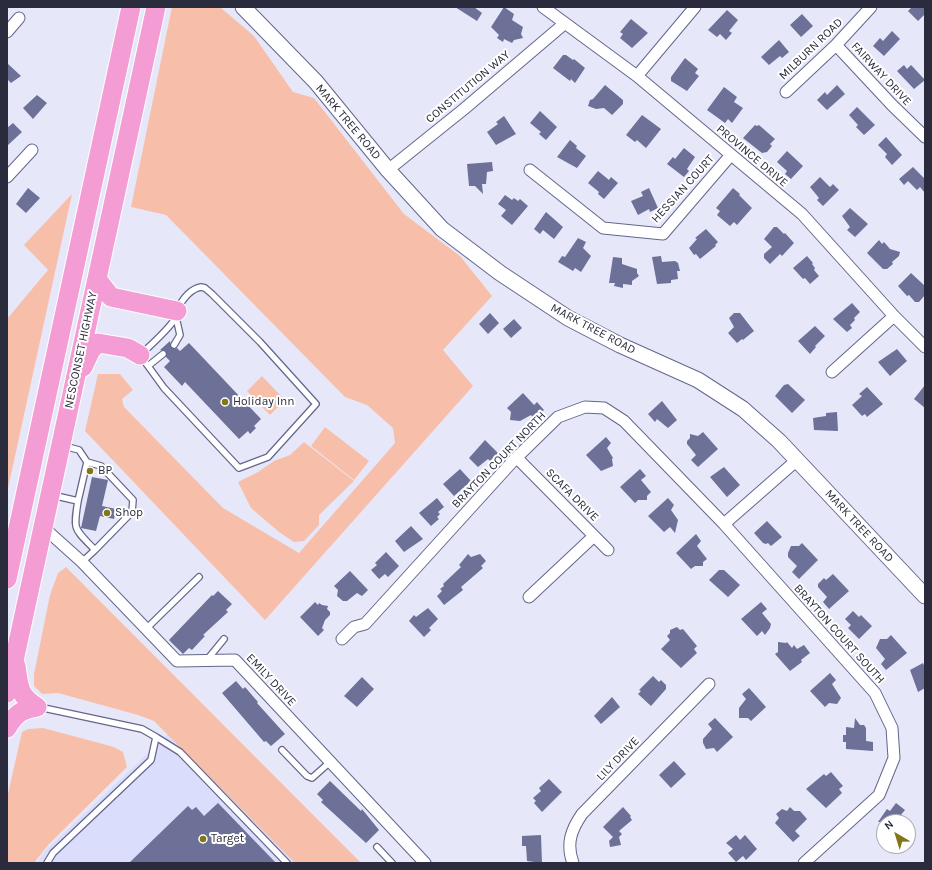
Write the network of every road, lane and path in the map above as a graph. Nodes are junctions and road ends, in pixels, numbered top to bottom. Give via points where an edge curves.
1 (131, 7) edge
2 (156, 7) edge
3 (243, 7) edge
4 (543, 7) edge
5 (695, 7) edge
6 (870, 7) edge
7 (19, 18) dead end
8 (564, 24) junction
9 (7, 32) edge
10 (836, 45) junction
11 (637, 76) junction
12 (786, 92) dead end
13 (925, 137) edge
14 (32, 150) dead end
15 (730, 156) junction
16 (388, 170) junction
17 (530, 170) dead end
18 (7, 177) edge
19 (97, 279) junction
20 (176, 314) junction
21 (894, 316) junction
22 (174, 344) dead end
23 (925, 347) edge
24 (163, 354) dead end
25 (144, 361) junction
26 (832, 372) dead end
27 (73, 388) junction
28 (60, 446) junction
29 (517, 458) junction
30 (797, 460) junction
31 (87, 462) junction
32 (50, 495) junction
33 (78, 501) junction
34 (724, 524) junction
35 (43, 527) junction
36 (594, 536) junction
37 (95, 550) junction
38 (608, 550) dead end
39 (82, 562) junction
40 (198, 577) dead end
41 (7, 579) edge
42 (925, 596) edge
43 (529, 597) dead end
44 (146, 628) junction
45 (224, 639) dead end
46 (342, 639) dead end
47 (15, 659) junction
48 (206, 661) junction
49 (709, 684) dead end
50 (7, 693) edge
51 (37, 706) junction
52 (7, 728) edge
53 (156, 737) junction
54 (282, 750) dead end
55 (330, 762) junction
56 (377, 847) dead end
57 (421, 862) edge
58 (47, 863) edge
59 (287, 863) edge
60 (392, 863) edge
61 (573, 863) edge
62 (804, 863) edge

1 - 41 highway, NESCONSET HIGHWAY
2 - 19 highway, NESCONSET HIGHWAY
3 - 16 main road, MARK TREE ROAD via 316,82
4 - 8 street, PROVINCE DRIVE
5 - 11 street
6 - 10 street, MILBURN ROAD
7 - 9 street
8 - 11 street, PROVINCE DRIVE via 586,37
8 - 16 street, CONSTITUTION WAY
10 - 12 street, MILBURN ROAD
10 - 13 street, FAIRWAY DRIVE
11 - 15 street, PROVINCE DRIVE
14 - 18 street
15 - 17 street, HESSIAN COURT via 663,234 603,228
15 - 21 street, PROVINCE DRIVE via 802,214
16 - 30 main road, MARK TREE ROAD via 442,229 500,273 568,318 698,380 743,409 779,440
19 - 20 highway via 111,297
19 - 27 highway, NESCONSET HIGHWAY
20 - 22 lane via 180,335
20 - 25 lane
20 - 25 lane via 189,293 196,288 205,288 260,342 316,404 268,457 239,468 164,388
21 - 23 street, PROVINCE DRIVE
21 - 26 street
24 - 25 lane
25 - 27 highway via 128,348 98,343 91,350
27 - 28 highway, NESCONSET HIGHWAY
28 - 31 lane via 79,450
28 - 32 highway, NESCONSET HIGHWAY
29 - 34 street, BRAYTON COURT NORTH via 558,417 586,407 604,408 624,421
29 - 36 street, SCAFA DRIVE
29 - 46 street, BRAYTON COURT NORTH via 365,624 354,627
30 - 34 street
30 - 42 main road, MARK TREE ROAD
31 - 33 lane
31 - 37 lane via 100,466 132,500 132,512
32 - 33 lane
32 - 35 highway, NESCONSET HIGHWAY
33 - 37 lane via 74,523 77,531
34 - 62 street, BRAYTON COURT SOUTH via 875,693 892,728 894,758 879,795
35 - 39 street, EMILY DRIVE
35 - 47 highway, NESCONSET HIGHWAY
36 - 38 street, SCAFA DRIVE
36 - 43 street
37 - 39 lane
39 - 44 street, EMILY DRIVE
40 - 44 lane
44 - 48 street, EMILY DRIVE via 177,661
45 - 48 lane
47 - 50 highway, NESCONSET HIGHWAY
47 - 51 highway via 22,694 26,700
48 - 55 street, EMILY DRIVE via 235,660
49 - 61 street, LILY DRIVE via 582,814 574,826 570,839
51 - 52 highway via 16,714
51 - 53 lane via 142,729
53 - 58 lane via 151,760 53,854
53 - 59 lane via 180,752
54 - 55 lane via 312,778
55 - 57 street, EMILY DRIVE
56 - 60 lane

